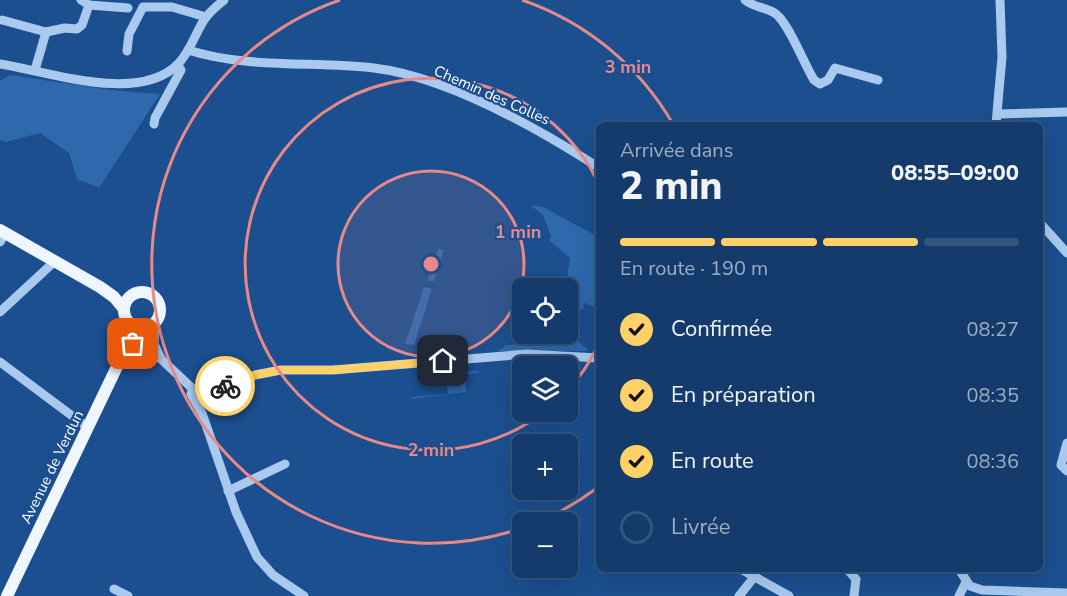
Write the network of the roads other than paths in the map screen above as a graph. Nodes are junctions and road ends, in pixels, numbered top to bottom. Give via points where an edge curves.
1 (224, 0) edge
2 (745, 0) edge
3 (1000, 0) edge
4 (85, 3) edge
5 (128, 9) dead end
6 (206, 17) junction
7 (2, 20) dead end
8 (46, 32) junction
9 (188, 50) junction
10 (127, 51) dead end
11 (0, 64) edge
12 (178, 65) junction
13 (35, 70) junction
14 (878, 80) dead end
15 (1067, 112) edge
16 (998, 114) junction
17 (996, 122) edge
18 (154, 124) dead end
19 (596, 166) edge
20 (1043, 226) edge
21 (2, 235) edge
22 (1066, 252) edge
23 (54, 262) junction
24 (99, 287) junction
25 (132, 295) junction
26 (0, 312) edge
27 (126, 315) junction
28 (146, 327) junction
29 (154, 344) junction
30 (126, 348) junction
31 (596, 358) edge
32 (161, 359) junction
33 (0, 362) edge
34 (193, 389) junction
35 (203, 392) junction
36 (202, 413) junction
37 (87, 427) junction
38 (1067, 443) edge
39 (285, 464) dead end
40 (1067, 471) edge
41 (228, 491) junction
42 (747, 572) edge
43 (850, 572) edge
44 (962, 573) edge
45 (755, 576) junction
46 (114, 588) dead end
47 (1067, 593) edge
48 (7, 596) edge
49 (128, 596) edge
50 (304, 596) edge
51 (739, 596) edge
52 (789, 596) edge
53 (854, 596) edge
54 (959, 596) edge

1 - 6 street
2 - 14 street via 776,14 820,84 828,80 835,68
3 - 16 street
4 - 5 street
4 - 8 street via 78,29
6 - 9 street
6 - 10 street via 172,7 143,7 129,34
7 - 8 street
8 - 13 street
9 - 12 street
9 - 19 street, Chemin des Colles via 249,62 394,72 489,107
11 - 13 street
12 - 13 street via 159,79 131,85
12 - 18 street via 181,70
15 - 16 street
16 - 17 street
20 - 22 street
21 - 23 main road
23 - 24 main road
23 - 26 street
24 - 25 main road
24 - 27 main road via 114,297
25 - 27 main road
25 - 28 main road via 146,292 155,297 160,310
27 - 28 main road
27 - 30 main road, Avenue de Verdun
28 - 29 street
28 - 29 street
28 - 30 main road, Avenue de Verdun
29 - 32 street
30 - 32 street via 141,346
30 - 37 main road, Avenue de Verdun
31 - 35 street via 527,354 349,369 281,370
32 - 34 street
33 - 37 street
34 - 35 street
34 - 36 street via 191,394
35 - 36 street
36 - 41 street
37 - 48 main road, Avenue de Verdun
38 - 40 street via 1061,465
39 - 41 street
41 - 50 street via 251,546 265,567
42 - 45 street
43 - 53 street via 856,579
44 - 47 street via 975,589
44 - 54 street
45 - 51 street
45 - 52 street
46 - 49 street

